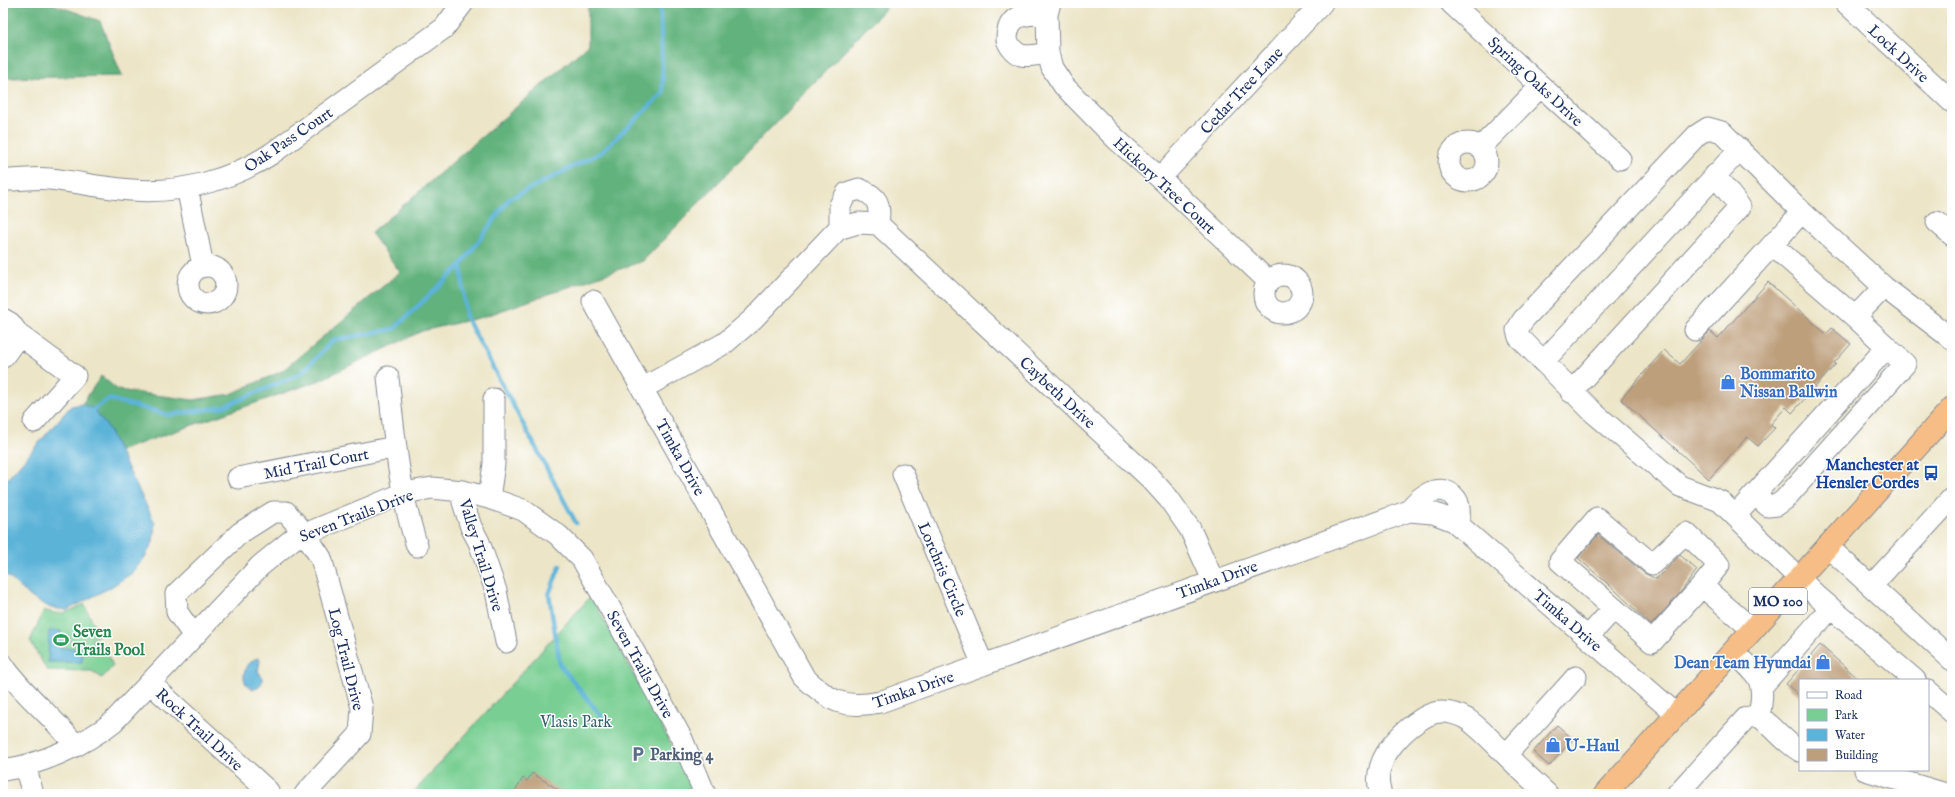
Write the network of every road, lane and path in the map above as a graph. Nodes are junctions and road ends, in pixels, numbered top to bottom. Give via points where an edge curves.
1 (463, 3) edge
2 (1322, 3) edge
3 (1451, 3) edge
4 (1846, 3) edge
5 (1048, 8) edge
6 (1048, 53) junction
7 (1541, 86) junction
8 (1952, 102) edge
9 (1480, 148) dead end
10 (1740, 149) junction
11 (1620, 159) dead end
12 (1715, 175) junction
13 (1160, 178) junction
14 (5, 180) edge
15 (187, 187) junction
16 (1802, 212) junction
17 (878, 224) junction
18 (840, 228) junction
19 (1772, 245) junction
20 (203, 266) dead end
21 (1269, 282) dead end
22 (1884, 286) junction
23 (593, 301) dead end
24 (1855, 317) junction
25 (3, 319) edge
26 (1694, 330) dead end
27 (19, 335) junction
28 (1952, 339) edge
29 (1887, 347) junction
30 (3, 357) edge
31 (1543, 362) junction
32 (388, 377) dead end
33 (643, 388) junction
34 (1572, 392) junction
35 (494, 399) dead end
36 (1952, 408) edge
37 (1820, 421) junction
38 (34, 422) dead end
39 (1840, 438) junction
40 (395, 448) junction
41 (903, 474) dead end
42 (238, 478) dead end
43 (462, 491) junction
44 (404, 493) junction
45 (1754, 494) junction
46 (489, 498) junction
47 (1952, 498) edge
48 (1735, 516) junction
49 (305, 534) junction
50 (418, 546) dead end
51 (1828, 546) junction
52 (1799, 578) junction
53 (1213, 580) junction
54 (1702, 586) junction
55 (1871, 586) junction
56 (1614, 608) junction
57 (1832, 608) junction
58 (1753, 630) junction
59 (194, 636) junction
60 (1588, 637) junction
61 (506, 642) dead end
62 (1733, 652) junction
63 (1952, 660) edge
64 (3, 665) edge
65 (983, 665) junction
66 (1576, 677) dead end
67 (1914, 679) edge
68 (150, 683) junction
69 (1762, 686) junction
70 (1929, 692) edge
71 (1952, 712) edge
72 (1677, 715) junction
73 (1759, 717) junction
74 (75, 745) junction
75 (1799, 750) edge
76 (1506, 755) junction
77 (25, 766) junction
78 (3, 770) edge
79 (1868, 771) edge
80 (268, 793) edge
81 (33, 794) edge
82 (305, 794) edge
83 (705, 794) edge
84 (1381, 794) edge
85 (1547, 794) edge
86 (1605, 794) edge
87 (1677, 794) edge
88 (1946, 794) edge

1 - 15 street, Oak Pass Court via 444,28 254,166 232,175
2 - 13 street, Cedar Tree Lane
3 - 7 street, Spring Oaks Drive
4 - 8 street, Lock Drive
5 - 6 street, Hickory Tree Court
5 - 6 street via 1014,19 1009,25 1007,40 1021,56
6 - 13 street, Hickory Tree Court via 1052,68 1064,86 1117,140
7 - 9 street
7 - 11 street, Spring Oaks Drive
10 - 12 street
10 - 16 street
10 - 31 street via 1722,132 1708,128 1697,135 1523,320 1517,330
12 - 31 street
12 - 34 street via 1740,207
13 - 21 street, Hickory Tree Court
14 - 15 street, Oak Pass Court via 49,178 134,191
15 - 20 street
16 - 19 street
16 - 22 street
17 - 18 street via 858,223
17 - 18 street via 878,204 871,193 859,189 847,193 840,205
17 - 53 street, Caybeth Drive via 1151,479 1190,529
18 - 33 street via 753,319 725,344
19 - 24 street
19 - 26 street
22 - 24 street
22 - 28 street
23 - 33 street, Timka Drive
24 - 29 street
25 - 27 street via 10,323
27 - 30 street
27 - 38 street via 75,376
29 - 37 street
29 - 39 street via 1905,364
31 - 34 street
32 - 40 street
33 - 65 street, Timka Drive via 804,677 816,688 834,700 860,706 880,702
34 - 48 street via 1680,486 1720,501
35 - 46 street, Valley Trail Drive via 494,464
36 - 51 highway, MO 100
37 - 39 street
37 - 45 street
39 - 45 street via 1777,505 1768,506
40 - 42 street, Mid Trail Court
40 - 44 street
41 - 65 street, Lorchris Circle
43 - 44 street, Seven Trails Drive via 432,488
43 - 46 street, Seven Trails Drive
43 - 61 street, Valley Trail Drive via 471,527 496,591
44 - 49 street, Seven Trails Drive
44 - 50 street via 407,515
45 - 48 street
46 - 83 street, Seven Trails Drive via 523,510 558,535 582,559 682,739
47 - 55 street
48 - 52 street
49 - 59 street, Seven Trails Drive via 293,539 260,566
49 - 59 street, Log Trail Drive via 286,512 273,512 240,533 176,594 177,612
49 - 82 street, Log Trail Drive via 320,558 362,708 360,734
51 - 52 highway, MO 100
51 - 55 street
52 - 57 street
52 - 58 highway, MO 100
53 - 60 street, Timka Drive via 1410,511 1433,513 1459,525
53 - 65 street, Timka Drive
54 - 56 street via 1652,642
54 - 56 street via 1719,565 1686,533 1652,564 1597,518 1560,561
54 - 58 street
55 - 63 street
56 - 60 street
57 - 67 street
57 - 69 street
58 - 62 highway, MO 100
59 - 68 street, Seven Trails Drive
60 - 72 street, Timka Drive
62 - 69 street via 1759,677
62 - 72 highway, MO 100
64 - 74 street via 21,689 62,728
66 - 76 street
68 - 74 street, Seven Trails Drive via 113,722
68 - 80 street, Rock Trail Drive
69 - 73 street
70 - 71 street
72 - 86 highway, MO 100
73 - 75 street
73 - 87 street via 1746,718
74 - 77 street, Seven Trails Drive
76 - 84 street via 1466,719 1452,713 1440,712 1410,727 1392,745 1379,771
76 - 85 street
77 - 78 street, Seven Trails Drive
77 - 81 street
79 - 88 street

